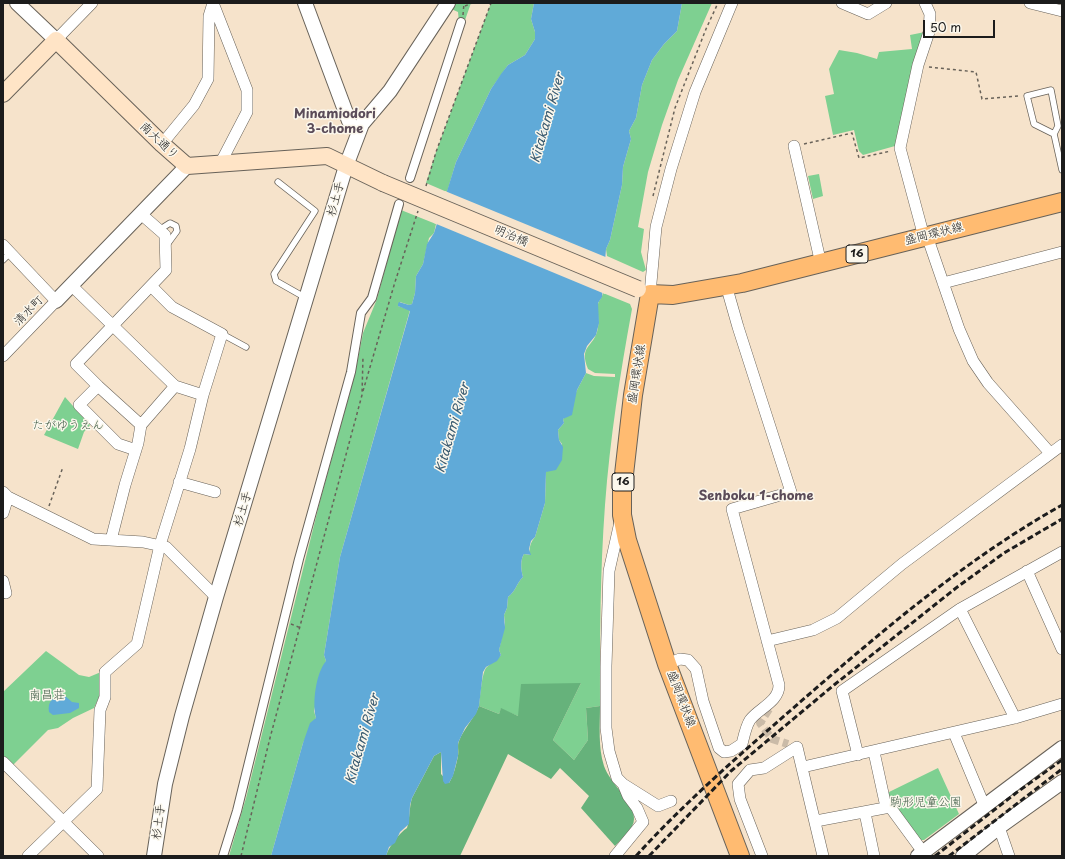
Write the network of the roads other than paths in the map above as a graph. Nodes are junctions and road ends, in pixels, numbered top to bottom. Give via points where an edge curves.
1 (17, 3) edge
2 (92, 3) edge
3 (213, 3) edge
4 (305, 3) edge
5 (448, 3) edge
6 (842, 3) edge
7 (886, 3) edge
8 (925, 3) edge
9 (1030, 3) edge
10 (732, 5) edge
11 (1062, 11) edge
12 (461, 22) dead end
13 (56, 40) junction
14 (3, 94) edge
15 (368, 117) junction
16 (349, 121) junction
17 (1054, 134) junction
18 (162, 144) junction
19 (794, 146) road end
20 (352, 148) junction
21 (220, 164) junction
22 (188, 166) junction
23 (346, 166) junction
24 (1062, 170) edge
25 (410, 178) dead end
26 (278, 182) dead end
27 (1062, 202) edge
28 (399, 204) dead end
29 (142, 214) junction
30 (926, 236) junction
31 (1062, 252) edge
32 (5, 253) edge
33 (821, 264) junction
34 (943, 283) junction
35 (726, 285) junction
36 (72, 286) junction
37 (151, 286) junction
38 (644, 292) junction
39 (307, 298) junction
40 (56, 301) junction
41 (113, 326) junction
42 (222, 334) junction
43 (246, 347) dead end
44 (3, 356) edge
45 (98, 386) junction
46 (175, 386) junction
47 (203, 395) junction
48 (142, 425) junction
49 (1062, 445) edge
50 (136, 450) junction
51 (1050, 453) junction
52 (179, 482) junction
53 (215, 492) dead end
54 (5, 495) edge
55 (3, 513) edge
56 (622, 515) junction
57 (111, 540) junction
58 (160, 545) junction
59 (1062, 552) edge
60 (1027, 571) junction
61 (3, 581) edge
62 (6, 593) dead end
63 (216, 597) junction
64 (960, 609) junction
65 (767, 641) junction
66 (1062, 649) edge
67 (667, 664) junction
68 (775, 699) junction
69 (1062, 704) edge
70 (769, 709) tunnel mouth
71 (1015, 718) junction
72 (954, 733) junction
73 (1062, 748) edge
74 (874, 752) junction
75 (858, 755) junction
76 (3, 762) edge
77 (803, 767) junction
78 (1062, 782) edge
79 (623, 784) junction
80 (671, 801) dead end
81 (984, 805) junction
82 (886, 807) junction
83 (864, 813) junction
84 (816, 821) junction
85 (64, 822) junction
86 (999, 827) junction
87 (921, 854) edge
88 (28, 856) edge
89 (98, 856) edge
90 (154, 856) edge
91 (223, 856) edge
92 (615, 856) edge
93 (740, 856) edge
94 (762, 856) edge
95 (823, 856) edge
96 (874, 856) edge
97 (963, 856) edge
98 (1009, 856) edge

1 - 13 street, 南大通り
2 - 13 street
3 - 18 street via 209,16 208,79 194,104
3 - 21 street via 247,90 247,112
4 - 16 street
5 - 15 street, 杉土手 via 390,91
6 - 7 street via 868,14
8 - 30 street via 930,14 929,32 918,65 900,148
9 - 11 street
10 - 38 street via 695,92 671,169 656,227
12 - 25 street
13 - 14 main road
13 - 18 main road, 南大通り
15 - 16 street via 358,122
15 - 20 street, 杉土手 via 362,124
16 - 20 street
17 - 17 lane via 1034,124 1027,96 1051,90 1058,126
17 - 24 lane
18 - 22 main road, 南大通り
19 - 33 street
20 - 23 street, 杉土手
21 - 22 main road, 南大通り
21 - 23 main road, 南大通り via 327,156
22 - 29 street
23 - 38 main road, 明治橋, bridge
23 - 39 street, 杉土手
26 - 39 lane via 315,211 274,274 276,281
27 - 30 main road, 盛岡環状線 / 16
28 - 91 street via 372,298 362,314 351,372 299,559 238,812
29 - 36 street
29 - 37 street via 165,235 166,270
30 - 33 main road, 盛岡環状線 / 16
30 - 34 street
31 - 34 street
32 - 40 street
33 - 35 main road, 盛岡環状線 / 16
34 - 51 street via 973,361 988,383
35 - 38 main road, 盛岡環状線 / 16 via 673,295
35 - 65 street via 791,492 732,509
36 - 40 street
36 - 41 street
37 - 41 street
37 - 42 street via 172,307
38 - 56 main road, 盛岡環状線 / 16 via 622,492
39 - 63 street, 杉土手
40 - 44 street, 清水町
41 - 45 street via 76,364
41 - 46 street
42 - 43 lane
42 - 47 street
45 - 48 street
45 - 50 street via 79,405 118,444
46 - 47 street
46 - 48 street
47 - 52 street
48 - 50 street
49 - 51 street
50 - 57 street
51 - 65 street via 902,564 837,618 813,630
52 - 53 street
52 - 58 street
54 - 55 street
54 - 57 street via 94,539
56 - 67 main road, 盛岡環状線 / 16 via 626,540
56 - 79 street via 609,571 606,728 609,751 617,778
57 - 58 street
58 - 63 street via 179,559
58 - 85 street via 137,644 105,672 105,698 100,710 97,788
59 - 60 street
60 - 64 street
60 - 66 street
61 - 62 street
63 - 90 street, 杉土手 via 164,784
64 - 71 street
64 - 75 street via 842,691
65 - 68 street via 779,692
67 - 68 street via 680,659 688,660 696,669 705,708 719,748 724,752 742,744 749,722 755,714
67 - 93 main road, 盛岡環状線 / 16
68 - 70 street
69 - 71 street
71 - 72 street
72 - 74 street
72 - 81 street
73 - 81 street
74 - 75 street
74 - 82 street
75 - 77 street
76 - 85 street
77 - 84 street
77 - 94 street via 792,745 764,768 750,770 738,784 740,799
78 - 86 street
79 - 80 street via 658,806
79 - 92 street via 643,822
81 - 87 street
82 - 83 street
82 - 87 street via 890,807
83 - 84 street
83 - 96 street
84 - 95 street
85 - 88 street
85 - 89 street
86 - 97 street
86 - 98 street

